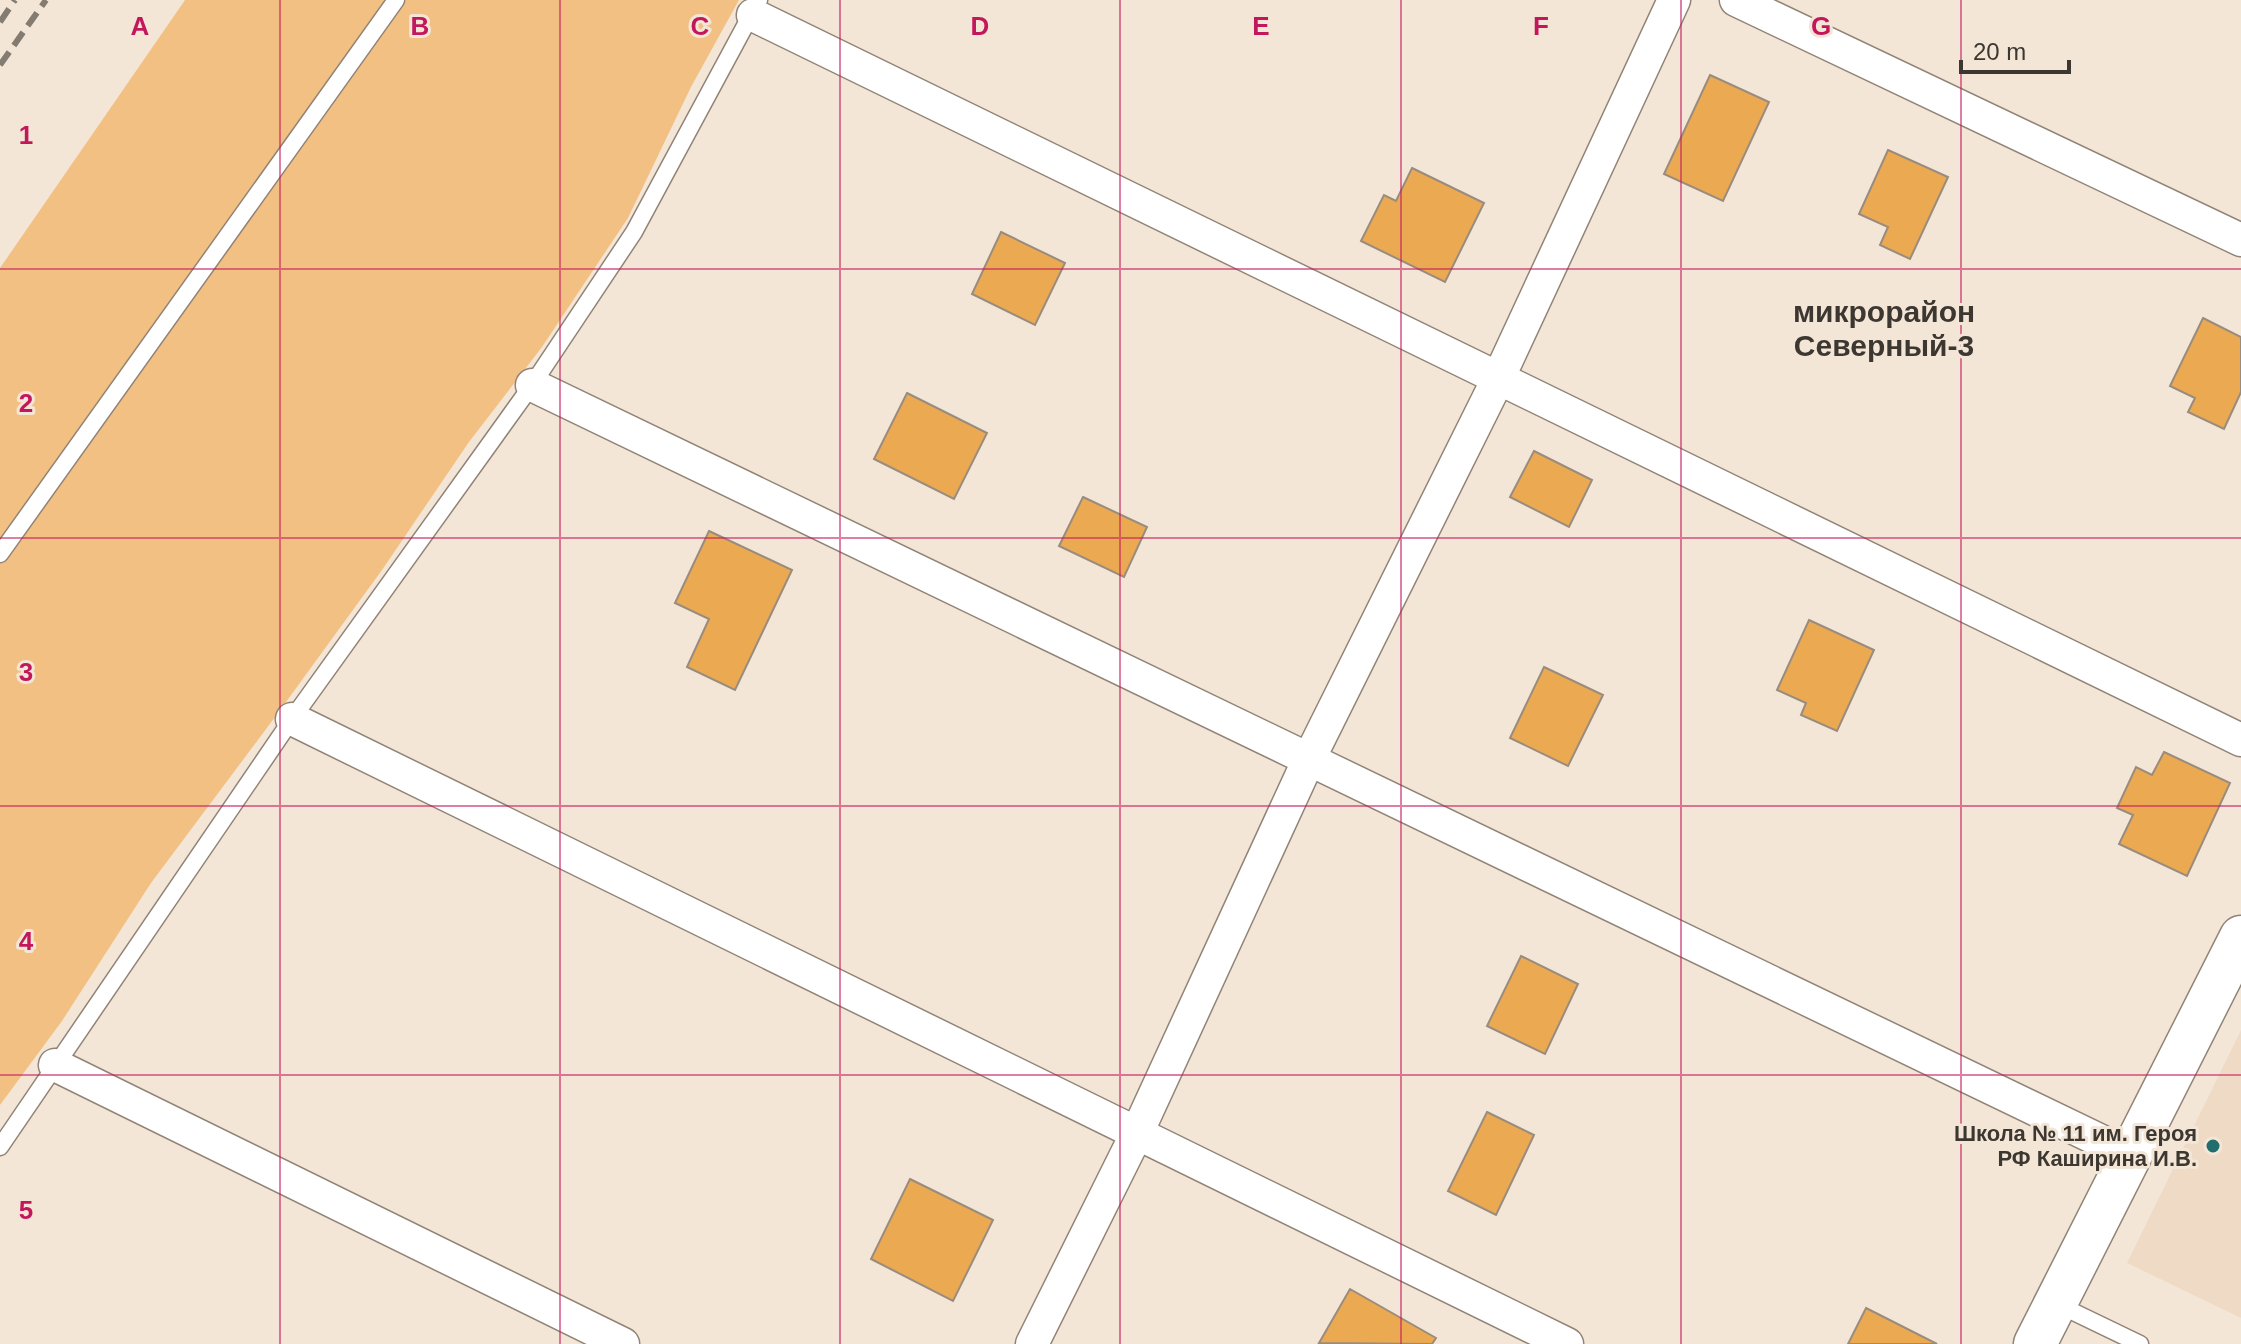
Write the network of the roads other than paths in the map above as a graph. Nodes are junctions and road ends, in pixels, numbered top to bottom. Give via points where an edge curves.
1 (396, 0) edge
2 (1674, 0) edge
3 (1736, 0) edge
4 (756, 7) edge
5 (2241, 240) edge
6 (1498, 379) junction
7 (532, 385) junction
8 (0, 554) edge
9 (292, 719) junction
10 (2241, 740) edge
11 (1309, 759) junction
12 (2241, 937) edge
13 (55, 1065) junction
14 (1137, 1133) junction
15 (0, 1147) edge
16 (2130, 1155) junction
17 (2056, 1303) junction
18 (623, 1344) edge
19 (1032, 1344) edge
20 (1567, 1344) edge
21 (2035, 1344) edge
22 (2140, 1344) edge

1 - 8 lane
2 - 6 street
3 - 5 street
4 - 6 street
4 - 7 lane via 634,232
6 - 10 street
6 - 11 street
7 - 9 lane
7 - 11 street
9 - 13 lane
9 - 14 street
11 - 14 street
11 - 16 street
12 - 16 street
13 - 15 lane
13 - 18 street
14 - 19 street
14 - 20 street
16 - 17 street
17 - 21 street
17 - 22 lane

